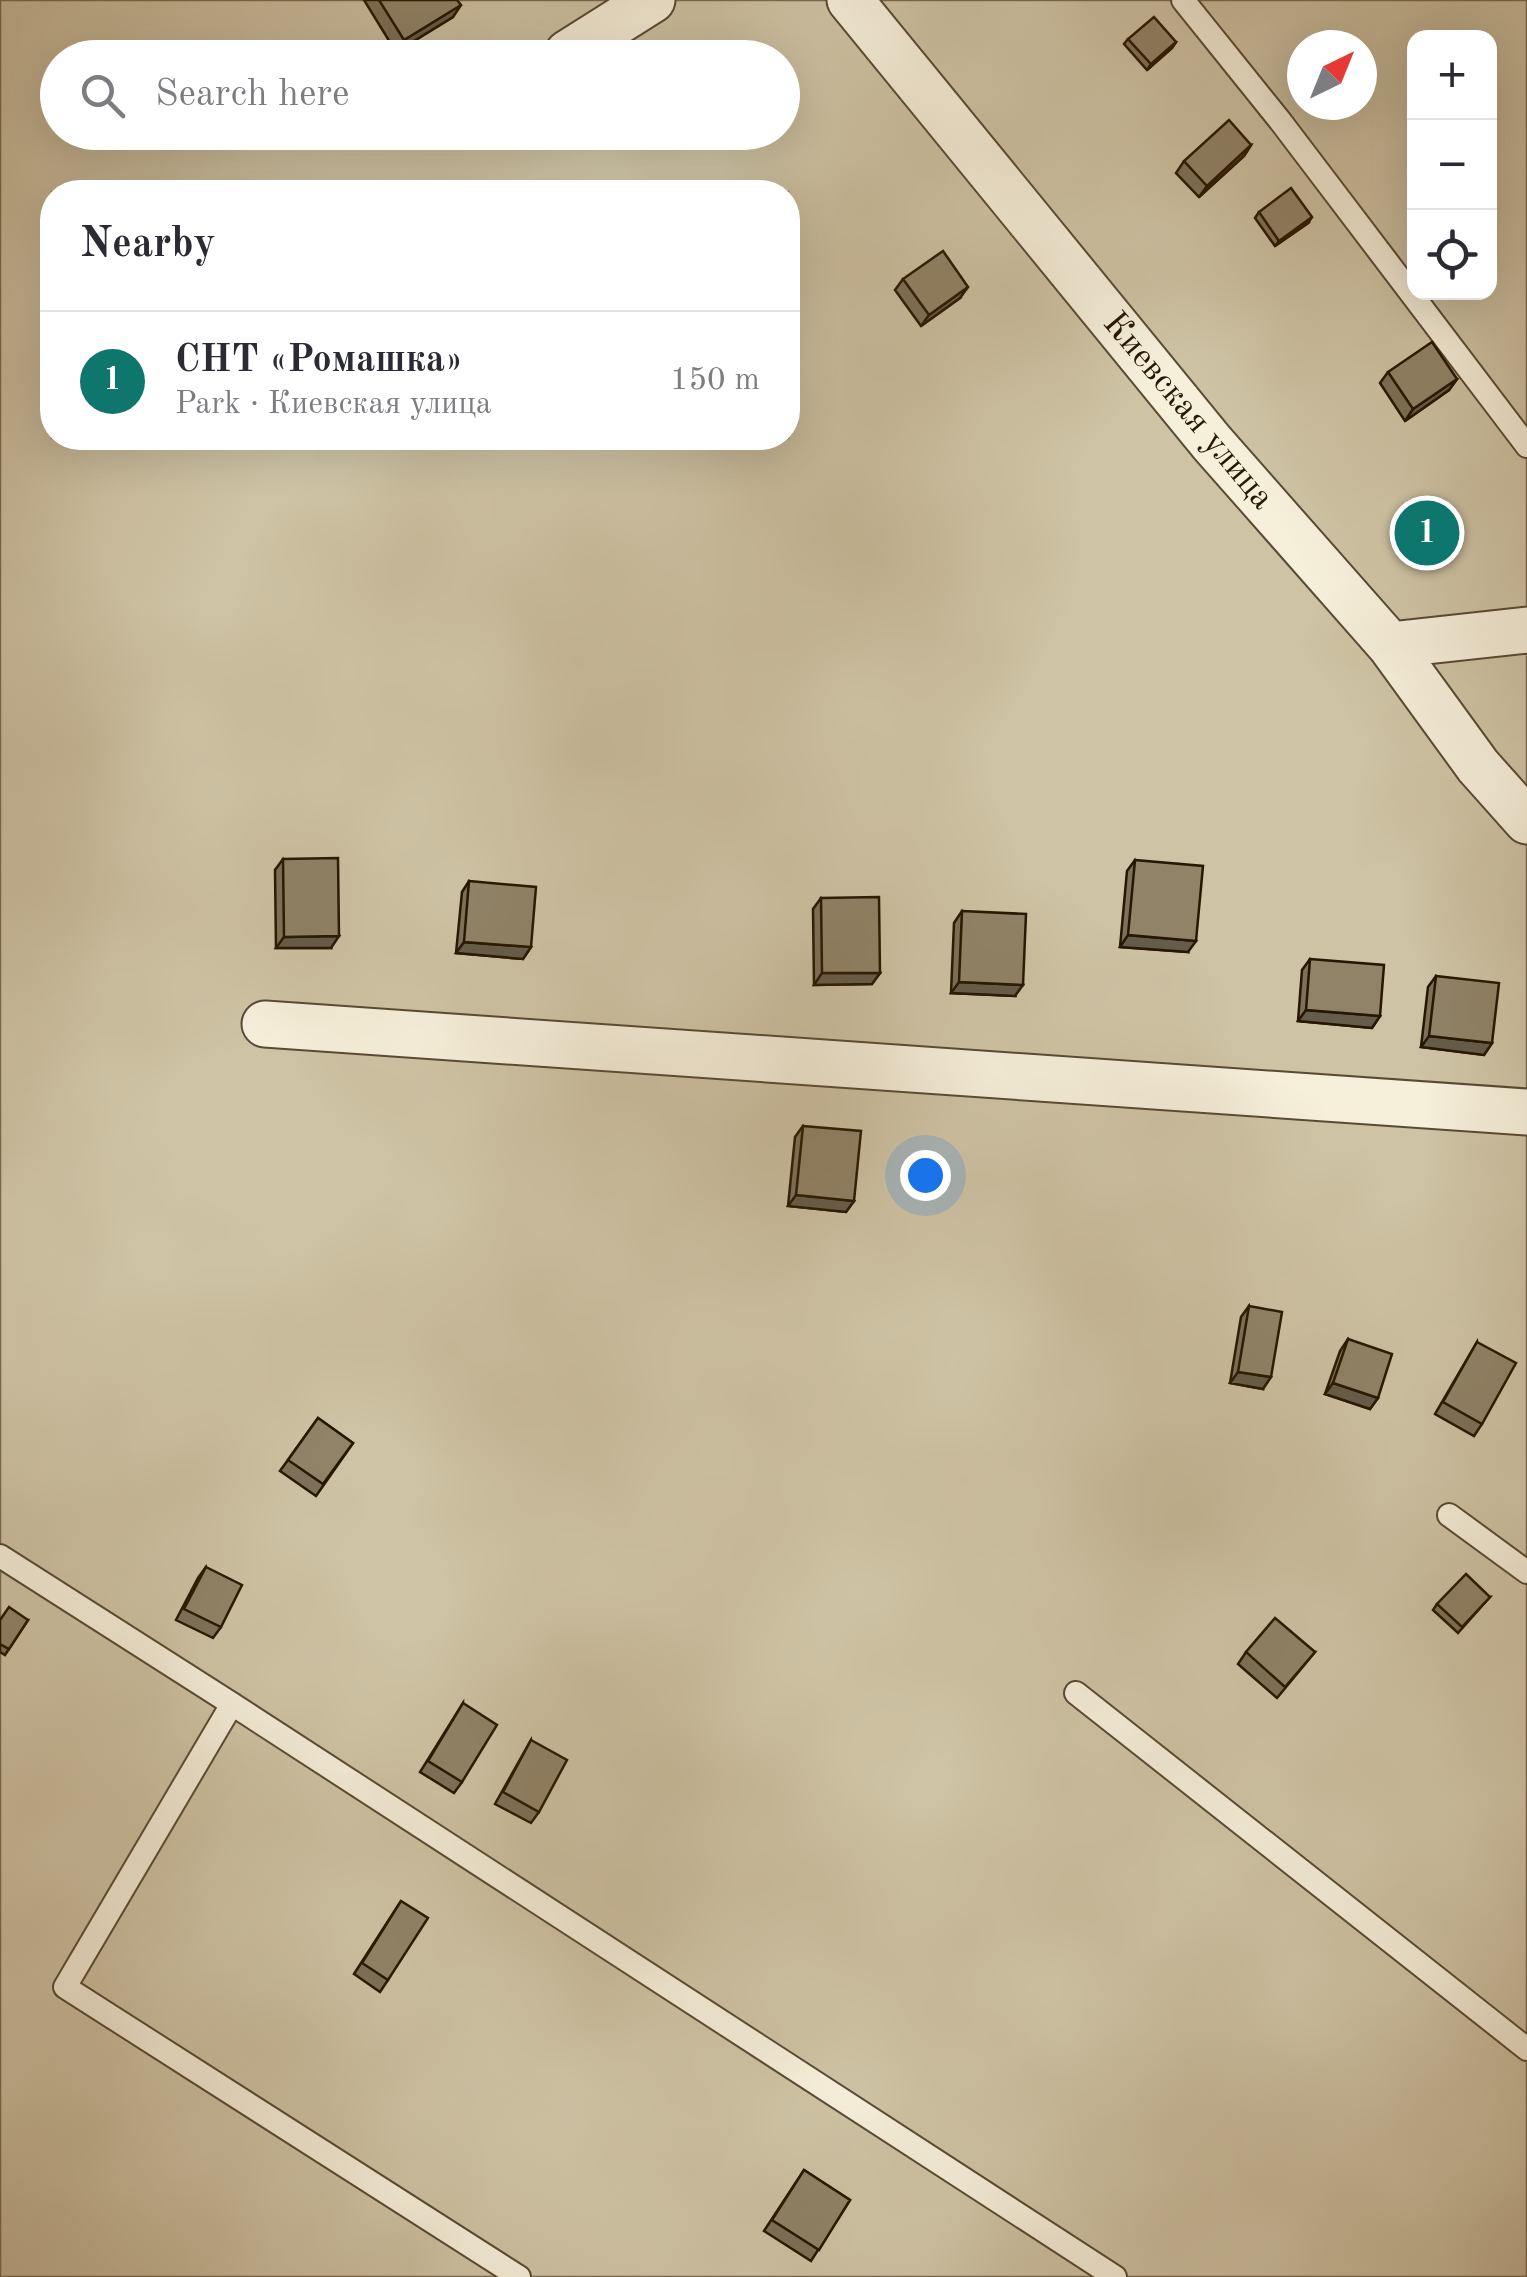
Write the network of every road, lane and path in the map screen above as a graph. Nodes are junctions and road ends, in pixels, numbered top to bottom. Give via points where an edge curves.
1 (652, 0) edge
2 (850, 0) edge
3 (1183, 0) edge
4 (587, 40) edge
5 (1527, 446) edge
6 (1527, 630) edge
7 (1390, 645) junction
8 (1527, 820) edge
9 (265, 1024) dead end
10 (1527, 1112) edge
11 (1449, 1515) dead end
12 (0, 1556) edge
13 (1527, 1572) edge
14 (1076, 1693) dead end
15 (232, 1704) junction
16 (1527, 2048) edge
17 (518, 2277) edge
18 (1115, 2277) edge

1 - 4 street
2 - 7 street, Киевская улица via 1212,442
3 - 5 lane
6 - 7 street
7 - 8 street, Киевская улица via 1478,766
9 - 10 street
11 - 13 lane
12 - 15 lane
14 - 16 lane
15 - 17 lane via 65,1986
15 - 18 lane

